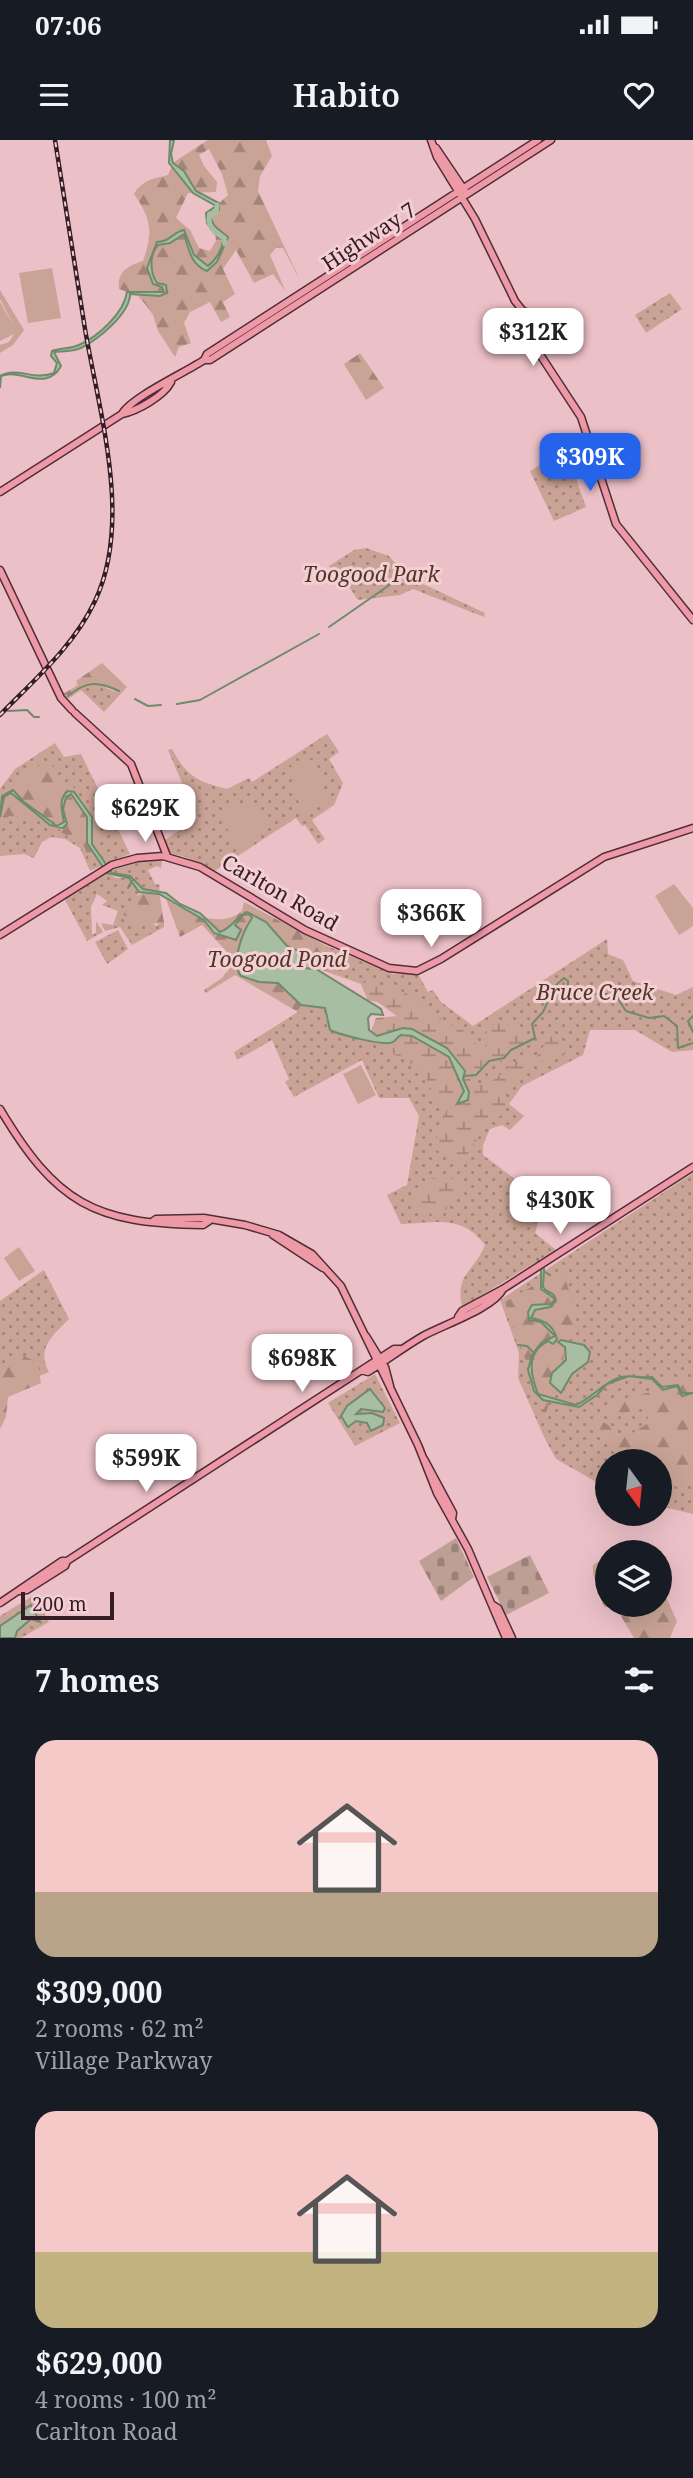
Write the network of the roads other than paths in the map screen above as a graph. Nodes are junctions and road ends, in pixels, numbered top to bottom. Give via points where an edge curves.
1 (538, 140) edge
2 (551, 140) edge
3 (432, 143) edge
4 (463, 193) junction
5 (520, 312) junction
6 (525, 323) junction
7 (0, 492) edge
8 (0, 570) edge
9 (693, 620) edge
10 (693, 828) edge
11 (167, 856) junction
12 (0, 935) edge
13 (0, 1109) edge
14 (693, 1167) edge
15 (379, 1362) junction
16 (0, 1603) edge
17 (493, 1605) junction
18 (506, 1638) edge
19 (512, 1638) edge

1 - 4 main road, Highway 7
2 - 4 main road, Highway 7
3 - 4 main road
4 - 5 main road
4 - 7 main road, Highway 7 via 206,354 168,389
5 - 6 main road via 529,315
5 - 6 main road via 515,320
6 - 9 main road via 581,417 616,524
8 - 11 main road via 61,698 131,764
10 - 11 main road, Carlton Road via 604,857 441,960 408,972 331,943 200,867
11 - 12 main road, Carlton Road via 112,865
13 - 15 main road via 28,1155 58,1188 101,1212 156,1225 203,1225 209,1221 245,1225 299,1245 341,1286
14 - 15 main road
15 - 16 main road
15 - 17 main road
17 - 18 main road
17 - 19 main road

